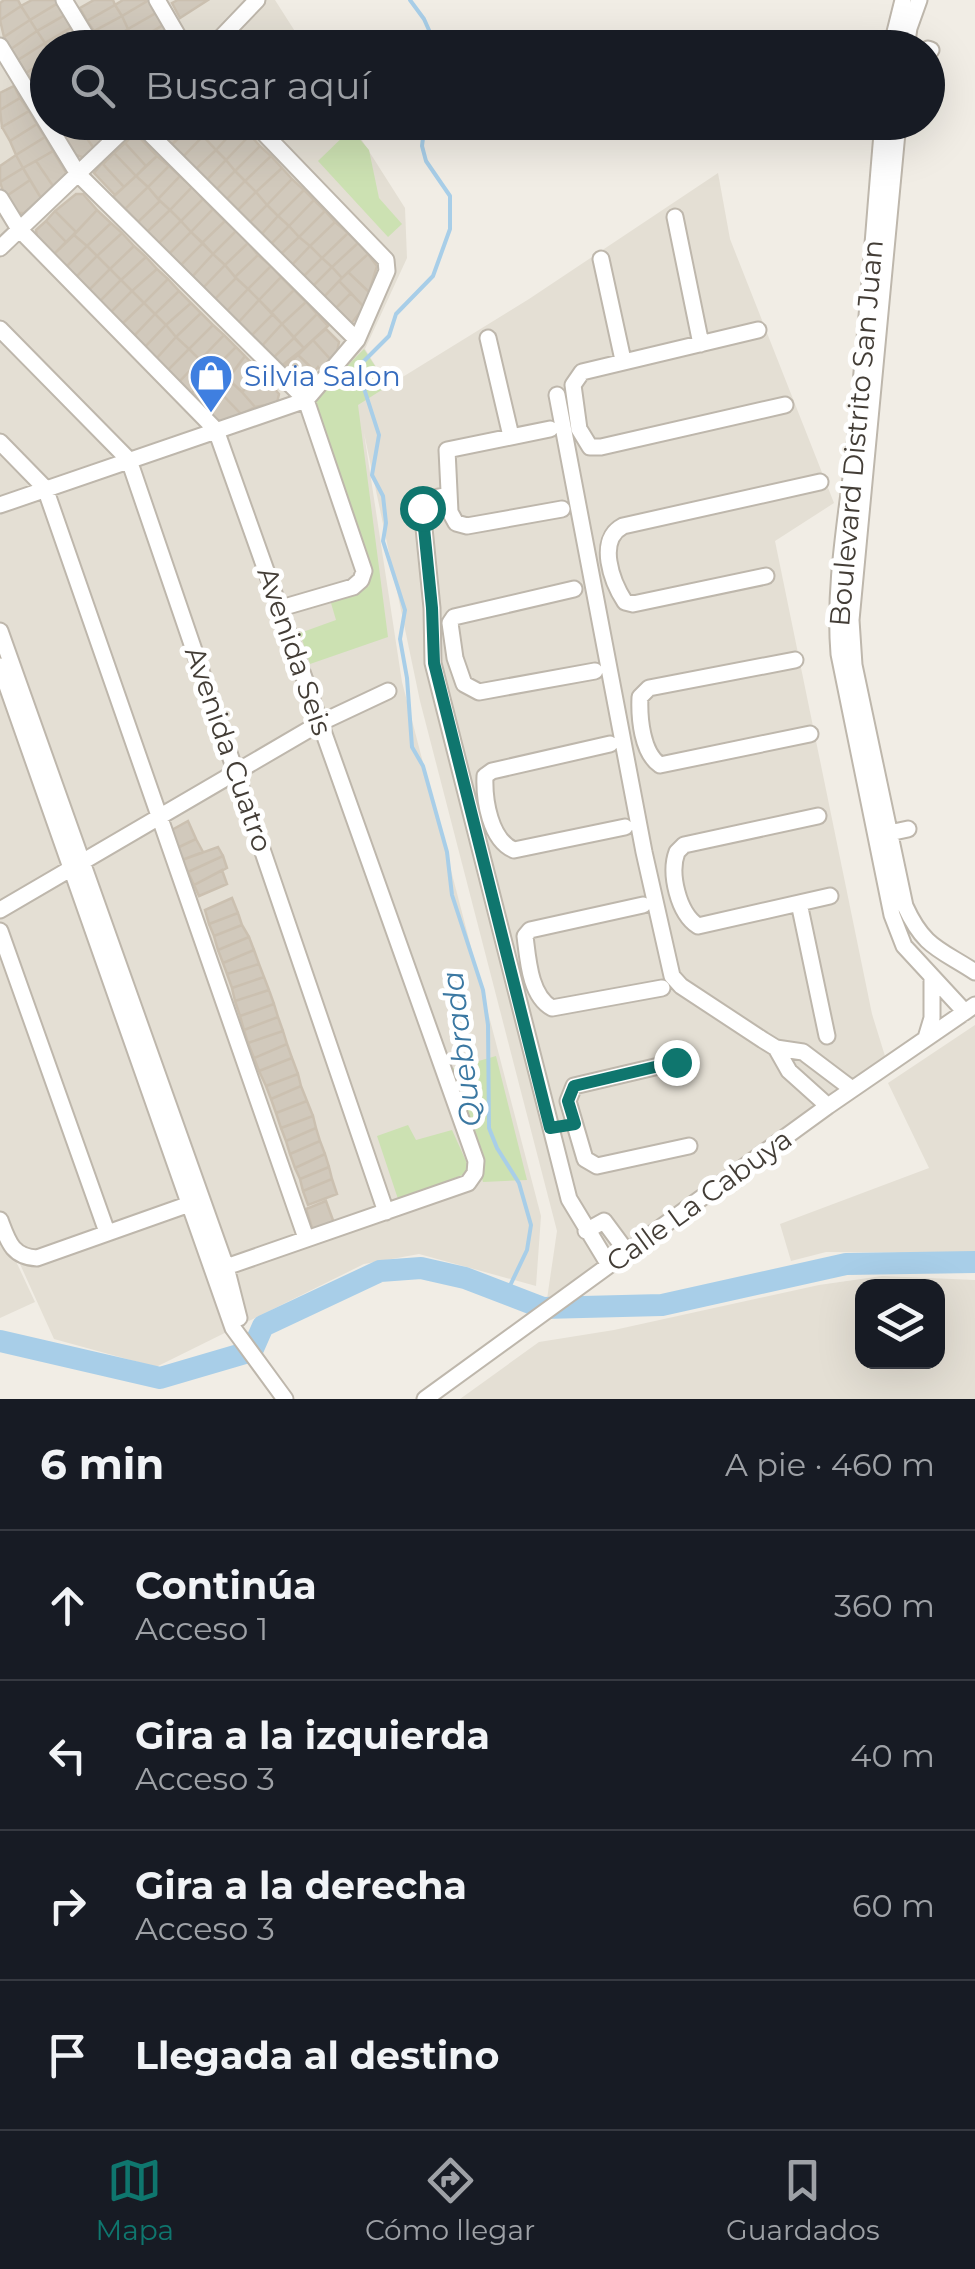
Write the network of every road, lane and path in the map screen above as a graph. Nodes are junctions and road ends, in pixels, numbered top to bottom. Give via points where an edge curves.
1 (64, 0) edge
2 (156, 0) edge
3 (258, 0) edge
4 (904, 0) edge
5 (919, 0) edge
6 (82, 30) edge
7 (174, 30) edge
8 (228, 30) edge
9 (908, 30) edge
10 (913, 30) edge
11 (0, 46) edge
12 (30, 95) edge
13 (57, 140) edge
14 (115, 140) edge
15 (153, 140) edge
16 (270, 140) edge
17 (882, 140) edge
18 (896, 140) edge
19 (78, 174) junction
20 (0, 198) edge
21 (675, 217) dead end
22 (19, 229) junction
23 (0, 248) edge
24 (601, 259) dead end
25 (0, 329) edge
26 (758, 330) dead end
27 (488, 338) dead end
28 (357, 340) junction
29 (701, 344) junction
30 (623, 360) junction
31 (558, 395) dead end
32 (306, 400) junction
33 (785, 406) dead end
34 (568, 413) junction
35 (550, 429) dead end
36 (216, 430) junction
37 (511, 436) junction
38 (0, 442) edge
39 (129, 460) junction
40 (820, 482) dead end
41 (45, 488) junction
42 (449, 495) junction
43 (0, 505) edge
44 (562, 509) dead end
45 (853, 528) junction
46 (878, 528) dead end
47 (612, 573) junction
48 (592, 576) junction
49 (766, 576) dead end
50 (574, 588) dead end
51 (281, 608) junction
52 (0, 631) edge
53 (455, 658) junction
54 (795, 660) dead end
55 (434, 663) junction
56 (0, 666) edge
57 (595, 671) dead end
58 (388, 691) dead end
59 (320, 722) junction
60 (643, 729) junction
61 (810, 734) dead end
62 (616, 738) junction
63 (238, 770) junction
64 (159, 816) junction
65 (490, 816) junction
66 (818, 816) dead end
67 (472, 820) junction
68 (625, 827) dead end
69 (908, 829) dead end
70 (883, 835) junction
71 (76, 866) junction
72 (679, 892) junction
73 (830, 896) dead end
74 (648, 902) junction
75 (798, 903) junction
76 (0, 910) edge
77 (0, 931) edge
78 (529, 967) junction
79 (974, 970) edge
80 (512, 971) junction
81 (932, 979) junction
82 (662, 988) dead end
83 (970, 1008) edge
84 (827, 1036) dead end
85 (926, 1038) junction
86 (776, 1048) junction
87 (676, 1062) dead end
88 (852, 1089) junction
89 (828, 1106) junction
90 (575, 1124) junction
91 (550, 1128) junction
92 (689, 1146) dead end
93 (195, 1202) junction
94 (386, 1212) junction
95 (0, 1220) edge
96 (586, 1231) junction
97 (107, 1232) junction
98 (306, 1238) junction
99 (628, 1252) junction
100 (610, 1265) junction
101 (226, 1267) junction
102 (242, 1337) junction
103 (285, 1399) edge
104 (425, 1399) edge

1 - 6 street
2 - 7 street
3 - 8 street
4 - 9 street
5 - 10 street
11 - 12 street
13 - 19 street
14 - 19 street
15 - 28 street
16 - 28 street via 386,260
17 - 45 street, Boulevard Distrito San Juan
18 - 45 street, Boulevard Distrito San Juan
19 - 22 street
19 - 32 street
20 - 22 street, Avenida Seis
21 - 29 street
22 - 23 street
22 - 36 street, Avenida Seis
24 - 30 street
25 - 39 street, Avenida Cuatro
26 - 29 street
27 - 37 street
28 - 32 street
29 - 30 street
30 - 34 street via 582,372
31 - 34 street
32 - 36 street
32 - 51 street via 364,571 353,588
33 - 34 street via 601,447 582,438
34 - 48 street
35 - 37 street
36 - 39 street
36 - 51 street, Avenida Seis
37 - 42 street via 448,450
38 - 41 street
39 - 41 street
39 - 63 street, Avenida Cuatro
40 - 47 street via 623,526 608,546
41 - 43 street
41 - 64 street
42 - 44 street via 460,526
42 - 55 street via 424,501
45 - 46 street
45 - 70 street, Boulevard Distrito San Juan via 837,624
47 - 48 street
47 - 49 street via 621,597 633,604
48 - 62 street
50 - 53 street via 454,616
51 - 59 street, Avenida Seis
52 - 71 street
53 - 55 street
53 - 57 street via 464,684 479,692
54 - 60 street via 649,688 640,697
55 - 67 street
56 - 71 street
58 - 59 street
59 - 63 street
59 - 94 street, Avenida Seis via 476,1161 468,1184
60 - 61 street via 648,752 660,765
60 - 62 street
62 - 65 street via 492,771 485,776
62 - 74 street
63 - 64 street
63 - 94 street, Avenida Cuatro
64 - 71 street
64 - 98 street
65 - 67 street
65 - 68 street via 501,842 514,850
66 - 72 street via 684,846 673,863
67 - 80 street
69 - 70 street
70 - 79 street, Boulevard Distrito San Juan via 912,921 939,952
70 - 81 street, Boulevard Distrito San Juan via 892,915 904,946
71 - 76 street
71 - 93 street
72 - 74 street
72 - 75 street via 684,912 698,926
73 - 75 street
74 - 78 street via 530,930
74 - 86 street via 672,976
75 - 84 street
77 - 97 street
78 - 80 street
78 - 82 street via 540,1000 552,1008
80 - 91 street
81 - 83 street, Boulevard Distrito San Juan
81 - 85 street
83 - 85 street, Calle La Cabuya
85 - 88 street, Calle La Cabuya
86 - 88 street via 802,1052
86 - 89 street via 789,1071
87 - 90 street via 574,1086 568,1101
88 - 89 street, Calle La Cabuya
89 - 99 street, Calle La Cabuya
90 - 91 street
90 - 92 street via 586,1159 597,1166
91 - 96 street via 569,1199
93 - 97 street
93 - 101 street
93 - 102 street via 233,1328
94 - 98 street
95 - 97 street via 19,1254 37,1258
96 - 99 street via 604,1220
96 - 100 street
98 - 101 street
99 - 100 street, Calle La Cabuya
100 - 104 street, Calle La Cabuya
101 - 102 street
102 - 103 street

